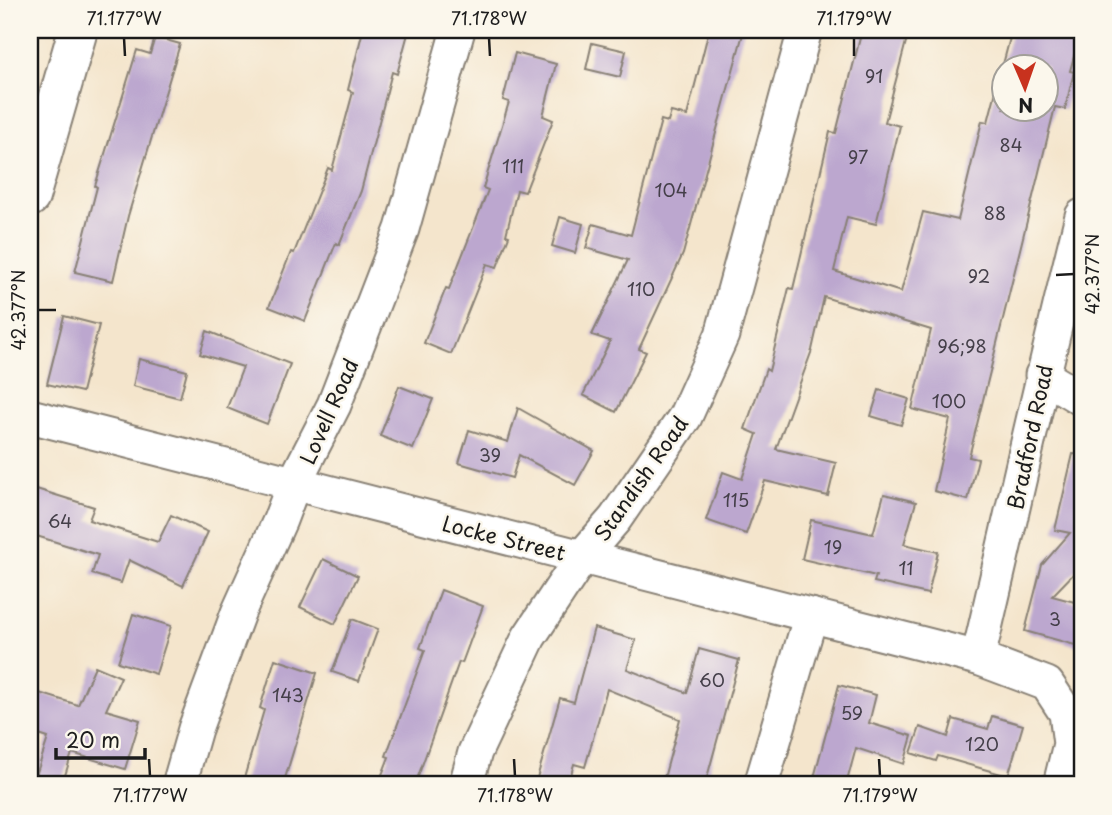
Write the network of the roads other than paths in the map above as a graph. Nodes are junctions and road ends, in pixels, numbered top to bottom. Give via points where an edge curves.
1 (78, 30) edge
2 (458, 30) edge
3 (806, 30) edge
4 (30, 197) edge
5 (1082, 216) edge
6 (1042, 374) junction
7 (1082, 399) edge
8 (30, 416) edge
9 (294, 483) junction
10 (582, 557) junction
11 (811, 615) junction
12 (978, 658) junction
13 (179, 785) edge
14 (466, 785) edge
15 (761, 785) edge
16 (1060, 785) edge

1 - 4 main road
2 - 9 street, Lovell Road via 402,229 334,405
3 - 10 street, Standish Road via 722,335 685,417 615,519
5 - 6 street, Bradford Road
6 - 7 street
6 - 12 street, Bradford Road
8 - 9 street, Locke Street
9 - 10 street, Locke Street
9 - 13 street, Lovell Road via 238,613
10 - 11 street, Locke Street
10 - 14 street, Standish Road via 529,638 475,752
11 - 12 street, Locke Street
11 - 15 street
12 - 16 street, Locke Street via 1047,684 1066,713 1070,744

